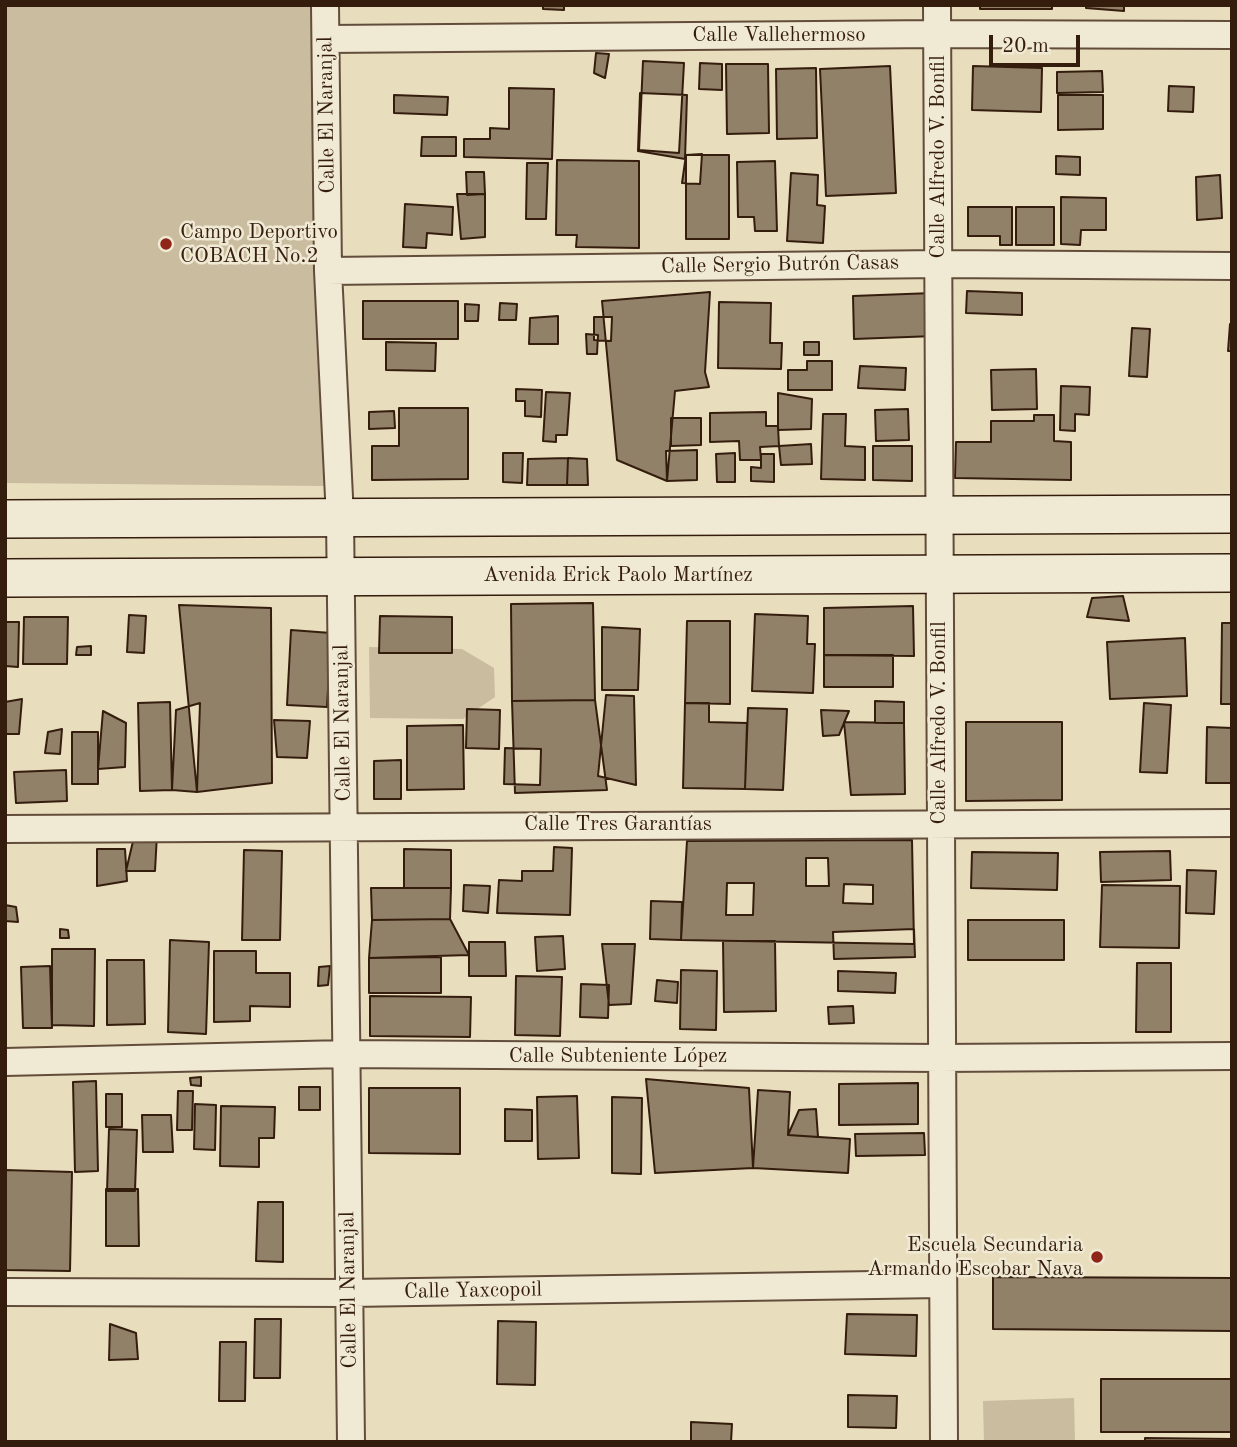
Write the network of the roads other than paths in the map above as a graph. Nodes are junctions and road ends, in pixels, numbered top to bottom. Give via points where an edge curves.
1 (325, 5) edge
2 (937, 5) edge
3 (937, 34) junction
4 (1232, 35) edge
5 (327, 39) junction
6 (939, 264) junction
7 (1232, 266) edge
8 (328, 271) junction
9 (1232, 514) edge
10 (940, 515) junction
11 (340, 518) junction
12 (5, 519) edge
13 (1232, 573) edge
14 (938, 574) junction
15 (340, 577) junction
16 (5, 578) edge
17 (939, 823) junction
18 (1232, 823) edge
19 (345, 825) junction
20 (5, 829) edge
21 (345, 1054) junction
22 (1232, 1056) edge
23 (940, 1058) junction
24 (5, 1062) edge
25 (941, 1284) junction
26 (5, 1292) edge
27 (350, 1293) junction
28 (351, 1442) edge
29 (944, 1442) edge

1 - 5 street, Calle El Naranjal
2 - 3 street, Calle Alfredo V. Bonfil
3 - 4 street, Calle Vallehermoso
3 - 5 street, Calle Vallehermoso
3 - 6 street, Calle Alfredo V. Bonfil
5 - 8 street, Calle El Naranjal
6 - 7 street, Calle Sergio Butrón Casas
6 - 8 street, Calle Sergio Butrón Casas
6 - 10 street, Calle Alfredo V. Bonfil
8 - 11 street, Calle El Naranjal
9 - 10 main road
10 - 11 main road
10 - 14 street, Calle Alfredo V. Bonfil
11 - 12 main road
11 - 15 street, Calle El Naranjal
13 - 14 main road, Avenida Erick Paolo Martínez
14 - 15 main road, Avenida Erick Paolo Martínez
14 - 17 street, Calle Alfredo V. Bonfil
15 - 16 main road, Avenida Erick Paolo Martínez
15 - 19 street, Calle El Naranjal
17 - 18 street, Calle Tres Garantías
17 - 19 street, Calle Tres Garantías
17 - 23 street, Calle Alfredo V. Bonfil
19 - 20 street, Calle Tres Garantías
19 - 21 street, Calle El Naranjal
21 - 23 street, Calle Subteniente López
21 - 24 street, Calle Subteniente López
21 - 27 street, Calle El Naranjal
22 - 23 street, Calle Subteniente López
23 - 25 street, Calle Alfredo V. Bonfil
25 - 27 street, Calle Yaxcopoil
25 - 29 street, Calle Alfredo V. Bonfil
26 - 27 street, Calle Yaxcopoil
27 - 28 street, Calle El Naranjal

